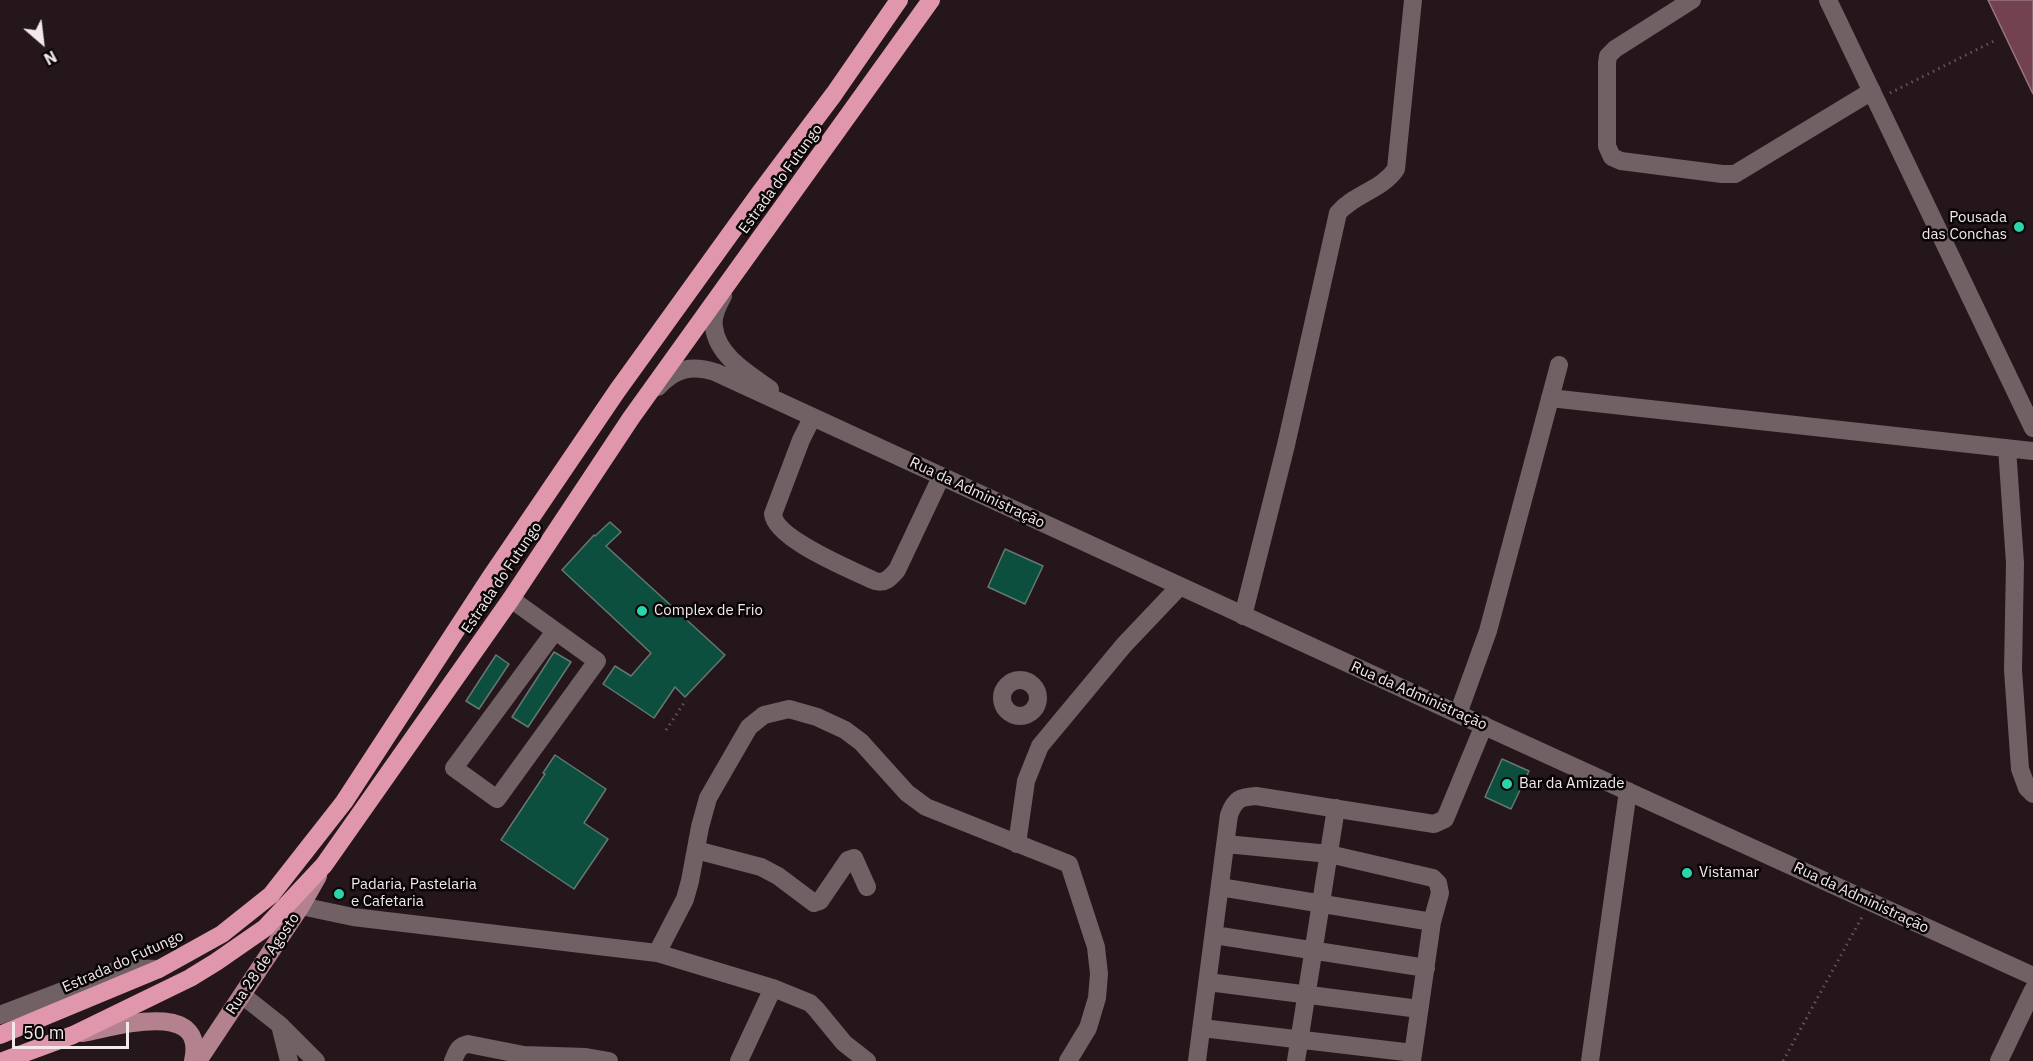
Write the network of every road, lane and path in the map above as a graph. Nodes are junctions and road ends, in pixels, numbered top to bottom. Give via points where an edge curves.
1 (899, 0) edge
2 (932, 0) edge
3 (1413, 0) edge
4 (1692, 0) edge
5 (1828, 0) edge
6 (1996, 40) dead end
7 (1874, 95) junction
8 (730, 279) junction
9 (1559, 365) dead end
10 (1550, 398) junction
11 (809, 416) junction
12 (631, 418) junction
13 (2033, 428) edge
14 (2007, 448) junction
15 (2033, 451) edge
16 (941, 477) junction
17 (1180, 586) junction
18 (511, 599) junction
19 (1243, 616) junction
20 (555, 631) junction
21 (686, 700) dead end
22 (1035, 709) dead end
23 (1458, 714) junction
24 (1057, 724) junction
25 (1484, 725) junction
26 (666, 730) dead end
27 (1628, 791) junction
28 (2033, 794) edge
29 (1336, 808) junction
30 (1017, 844) junction
31 (1226, 844) junction
32 (696, 849) junction
33 (1329, 854) junction
34 (324, 865) junction
35 (867, 887) dead end
36 (1220, 887) junction
37 (1870, 902) junction
38 (1321, 903) junction
39 (301, 906) junction
40 (1432, 921) junction
41 (1214, 935) junction
42 (1313, 951) junction
43 (657, 953) junction
44 (1426, 968) junction
45 (159, 969) junction
46 (2033, 976) edge
47 (1208, 982) junction
48 (773, 988) junction
49 (2033, 990) edge
50 (1306, 994) junction
51 (242, 995) junction
52 (1419, 1009) junction
53 (0, 1015) edge
54 (280, 1025) junction
55 (1202, 1028) junction
56 (0, 1035) edge
57 (73, 1035) junction
58 (1298, 1041) junction
59 (1412, 1057) edge
60 (3, 1061) edge
61 (193, 1061) edge
62 (198, 1061) edge
63 (289, 1061) edge
64 (316, 1061) edge
65 (453, 1061) edge
66 (609, 1061) edge
67 (739, 1061) edge
68 (867, 1061) edge
69 (1068, 1061) edge
70 (1197, 1061) edge
71 (1296, 1061) edge
72 (1590, 1061) edge
73 (1782, 1061) edge
74 (1999, 1061) edge

1 - 45 highway, Estrada do Futungo via 617,391 344,802 294,868 245,918
2 - 8 highway, Estrada do Futungo
3 - 19 street via 1396,169 1390,178 1338,213
4 - 7 street via 1608,56 1607,146 1612,157 1735,174
5 - 7 street
6 - 7 path
7 - 13 street
8 - 11 street via 716,313 716,337 738,365
8 - 12 highway, Estrada do Futungo
9 - 10 street
10 - 14 street
10 - 23 street via 1488,631
11 - 12 street via 715,372 688,368 665,379
11 - 16 street, Rua da Administração
11 - 16 street via 772,514 774,522 802,544 874,581 889,579 897,570
12 - 18 highway, Estrada do Futungo
14 - 15 street
14 - 28 street via 2015,563 2013,670 2019,758 2027,788
16 - 17 street, Rua da Administração
17 - 19 street, Rua da Administração
17 - 24 street
18 - 20 street
18 - 34 highway, Estrada do Futungo
19 - 23 street, Rua da Administração
20 - 20 street via 597,661 496,799 454,768
21 - 26 path
22 - 24 street
23 - 25 street, Rua da Administração
24 - 30 street via 1040,746 1026,781
25 - 27 street, Rua da Administração
25 - 29 street via 1440,823
27 - 37 street, Rua da Administração
27 - 72 street
29 - 31 street via 1242,797 1233,804
29 - 33 street
30 - 32 street via 926,807 845,730 789,709 764,715 749,727 708,798
30 - 69 street via 1070,864 1096,946 1097,998 1088,1028
31 - 33 street
31 - 36 street
32 - 35 street via 761,867 814,903 820,901 851,858
32 - 43 street via 685,899
33 - 38 street
33 - 40 street via 1433,878 1440,893
34 - 39 main road, Rua 28 de Agosto
34 - 57 highway, Estrada do Futungo via 244,945 190,978
36 - 38 street
36 - 41 street
37 - 46 street, Rua da Administração
37 - 73 path
38 - 40 street
38 - 42 street
39 - 43 street via 353,917
39 - 51 main road, Rua 28 de Agosto
40 - 44 street
41 - 42 street
41 - 47 street
42 - 44 street
42 - 50 street
43 - 48 street
44 - 52 street
45 - 53 street via 118,970
45 - 56 highway, Estrada do Futungo
47 - 50 street
47 - 55 street
48 - 67 street
48 - 68 street via 810,1003 844,1043
49 - 74 street
50 - 52 street
50 - 58 street
51 - 54 street
51 - 62 main road, Rua 28 de Agosto
52 - 59 street
54 - 63 street
54 - 64 street
55 - 58 street
55 - 70 street
57 - 60 highway, Estrada do Futungo
57 - 61 main road via 149,1021 174,1023 193,1037
58 - 59 street
58 - 71 street
65 - 66 street via 458,1048 468,1044 524,1055

